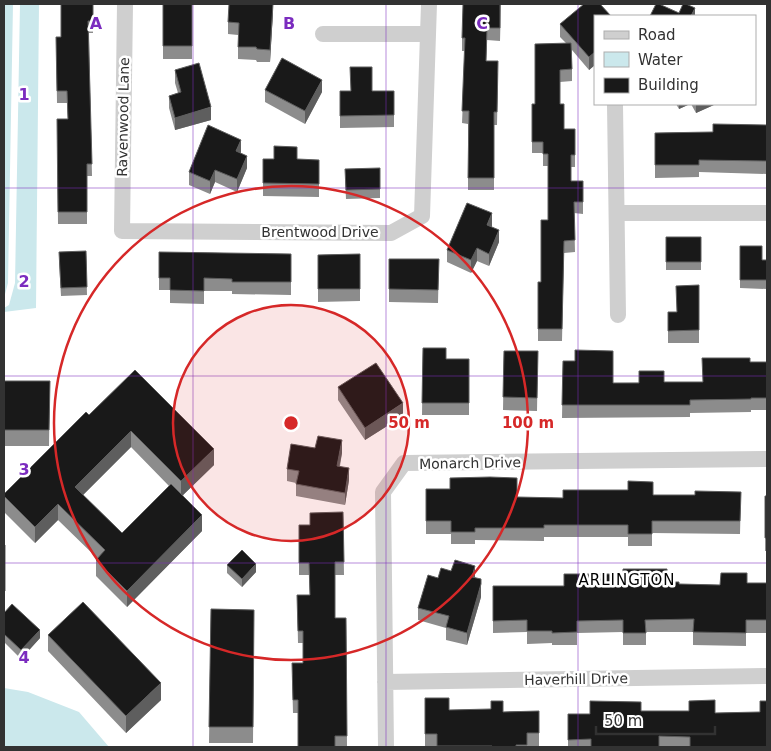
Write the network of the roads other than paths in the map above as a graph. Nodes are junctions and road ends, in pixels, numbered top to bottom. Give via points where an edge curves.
1 (125, 4) edge
2 (428, 4) edge
3 (323, 34) dead end
4 (428, 34) junction
5 (614, 106) dead end
6 (617, 213) junction
7 (767, 213) edge
8 (122, 231) joint
9 (618, 315) dead end
10 (767, 459) edge
11 (767, 676) edge
12 (385, 682) junction
13 (386, 747) edge

1 - 8 street, Ravenwood Lane
2 - 4 street, Brentwood Drive
3 - 4 street
4 - 8 street, Brentwood Drive via 422,216 391,233
5 - 6 street
6 - 7 street
6 - 9 street
10 - 12 street, Monarch Drive via 404,463 383,492
11 - 12 street, Haverhill Drive
12 - 13 street, Monarch Drive

